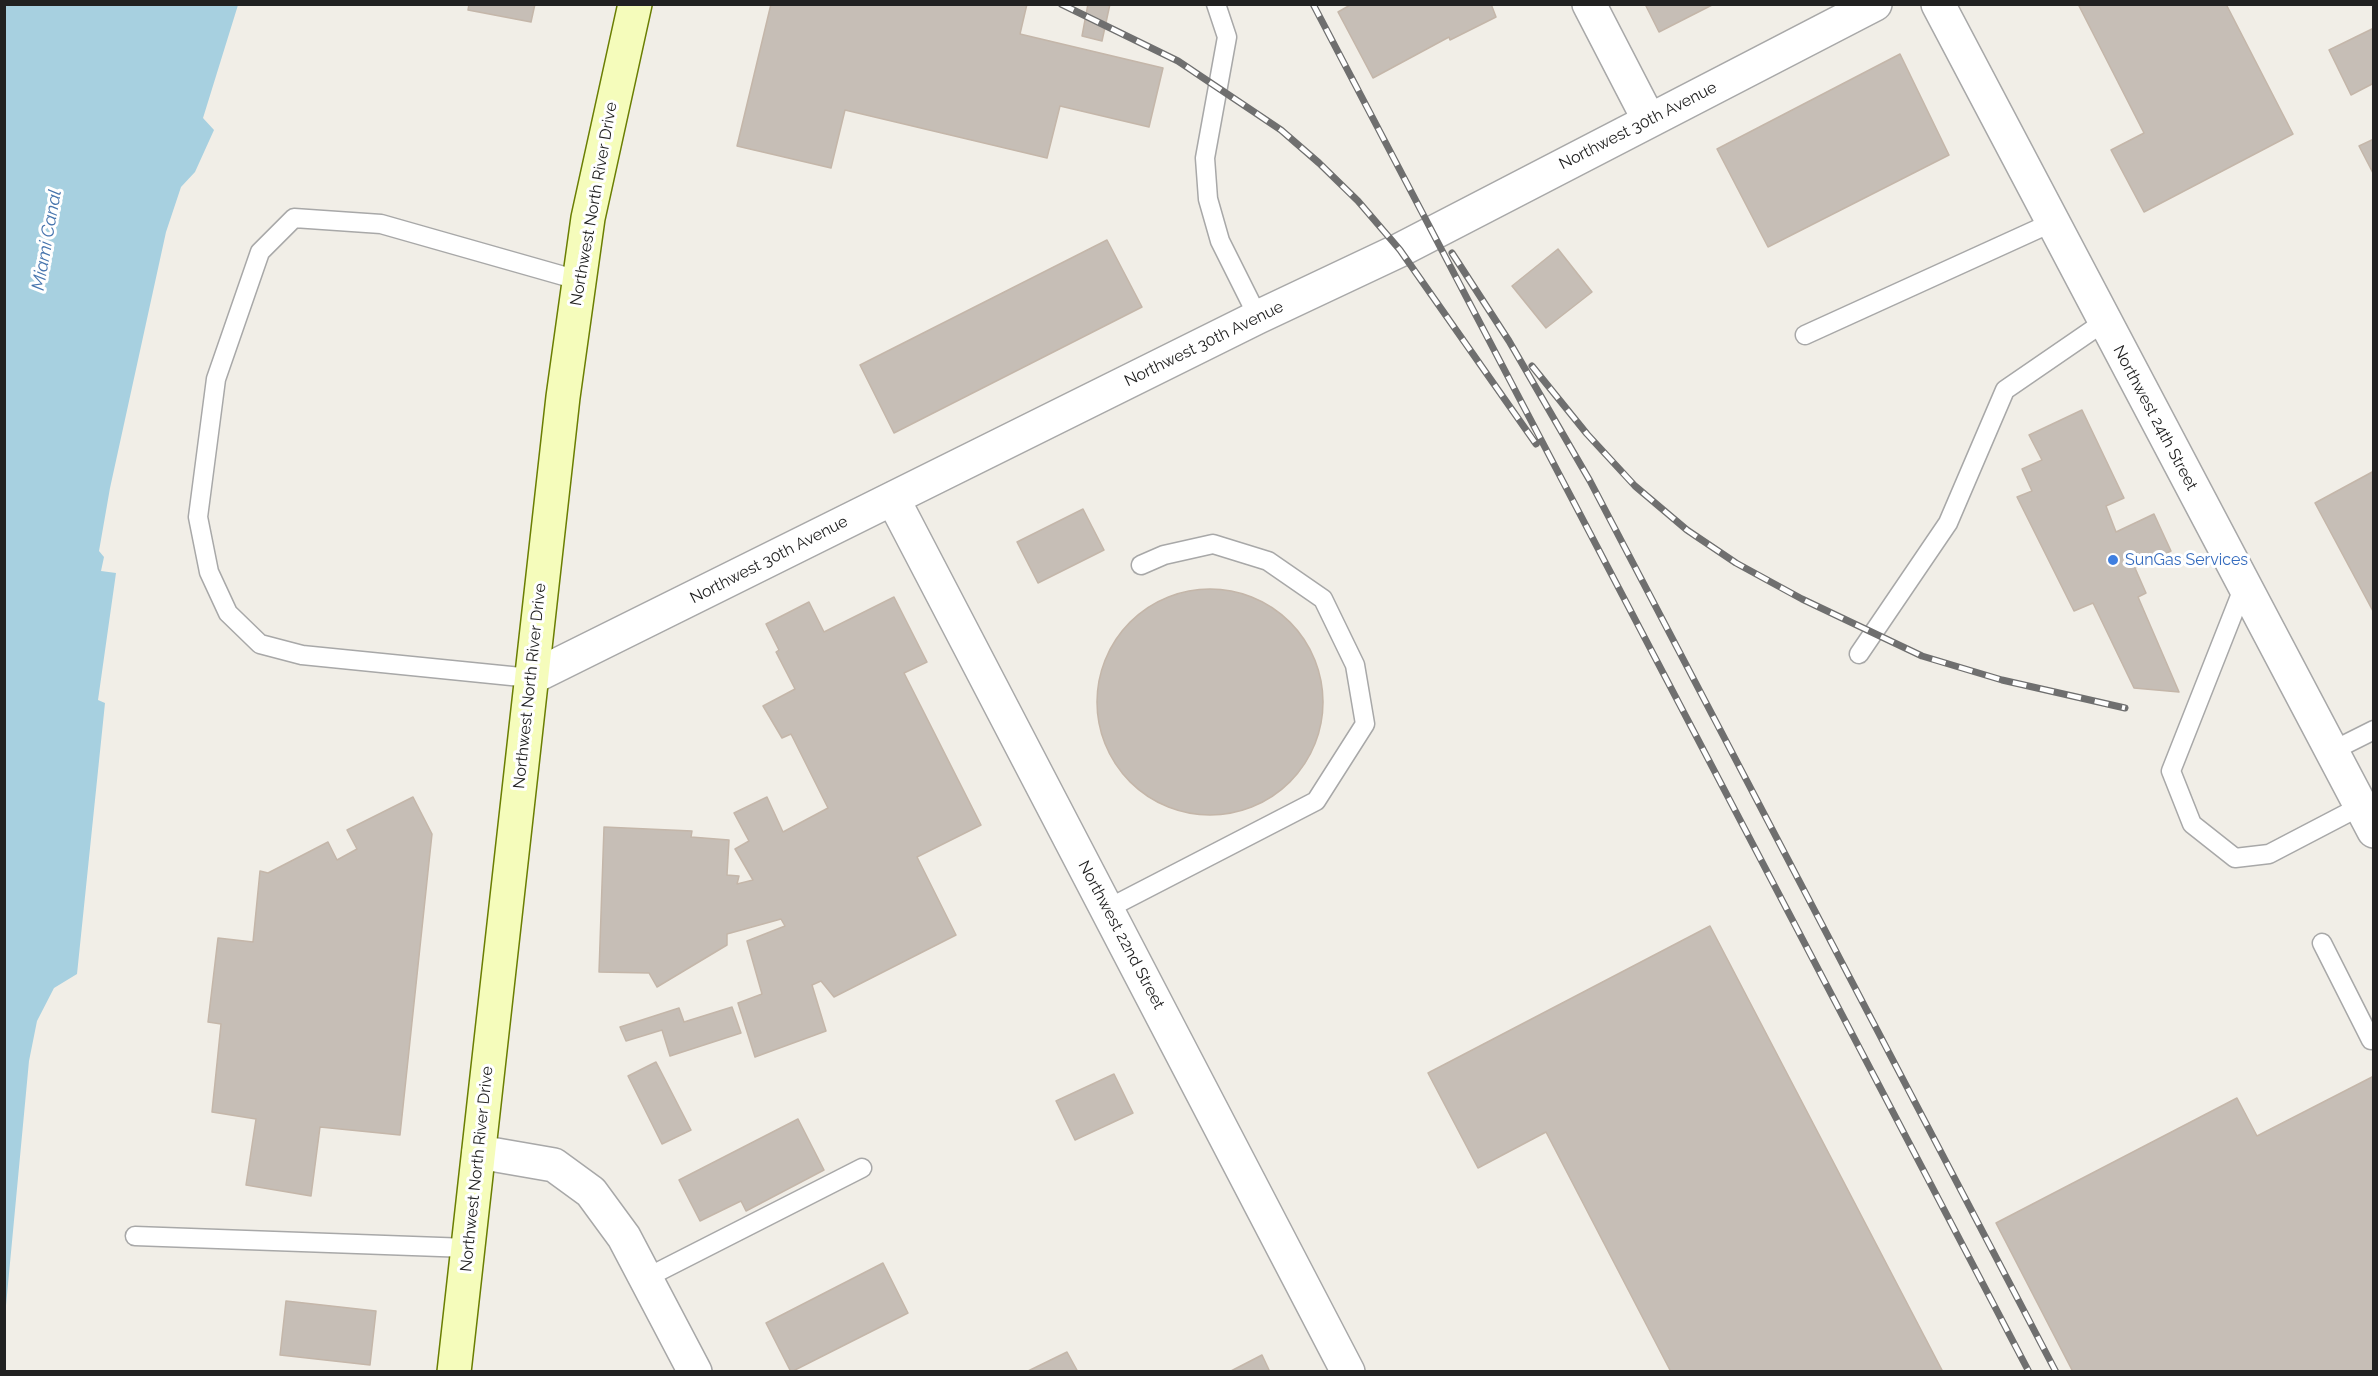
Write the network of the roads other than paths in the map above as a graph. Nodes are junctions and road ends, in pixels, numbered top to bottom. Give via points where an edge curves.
1 (635, 4) edge
2 (1216, 4) edge
3 (1589, 4) edge
4 (1875, 4) edge
5 (1938, 4) edge
6 (1649, 120) junction
7 (2051, 223) junction
8 (578, 280) junction
9 (1258, 317) junction
10 (2104, 322) junction
11 (1804, 335) dead end
12 (892, 499) junction
13 (1141, 565) dead end
14 (2244, 586) junction
15 (1859, 654) dead end
16 (531, 678) junction
17 (2373, 730) edge
18 (2332, 751) junction
19 (2367, 819) edge
20 (1107, 909) junction
21 (2322, 943) dead end
22 (2373, 1039) edge
23 (479, 1152) junction
24 (861, 1168) dead end
25 (135, 1236) dead end
26 (468, 1248) junction
27 (646, 1278) junction
28 (454, 1371) edge
29 (695, 1371) edge
30 (1348, 1371) edge

1 - 8 main road, Northwest North River Drive
2 - 9 lane via 1227,37 1205,159 1208,200 1220,242
3 - 6 street
4 - 6 street, Northwest 30th Avenue
5 - 7 street, Northwest 24th Street
6 - 9 street, Northwest 30th Avenue via 1425,238
7 - 10 street, Northwest 24th Street
7 - 11 lane
8 - 16 main road, Northwest North River Drive
8 - 16 lane via 381,224 294,218 260,252 216,379 198,517 208,572 228,613 260,644 302,655
9 - 12 street, Northwest 30th Avenue
10 - 14 street, Northwest 24th Street
10 - 15 lane via 2005,390 1948,523
12 - 16 street, Northwest 30th Avenue
12 - 20 street, Northwest 22nd Street
13 - 20 lane via 1164,555 1213,544 1268,561 1323,599 1355,665 1365,724 1316,801
14 - 18 street, Northwest 24th Street
14 - 19 lane via 2171,771 2192,824 2235,858 2269,854
16 - 23 main road, Northwest North River Drive
17 - 18 lane
18 - 19 street, Northwest 24th Street
20 - 30 street, Northwest 22nd Street
21 - 22 lane
23 - 26 main road, Northwest North River Drive
23 - 27 street via 554,1165 571,1175 609,1214
24 - 27 lane
25 - 26 lane
26 - 28 main road, Northwest North River Drive
27 - 29 street

